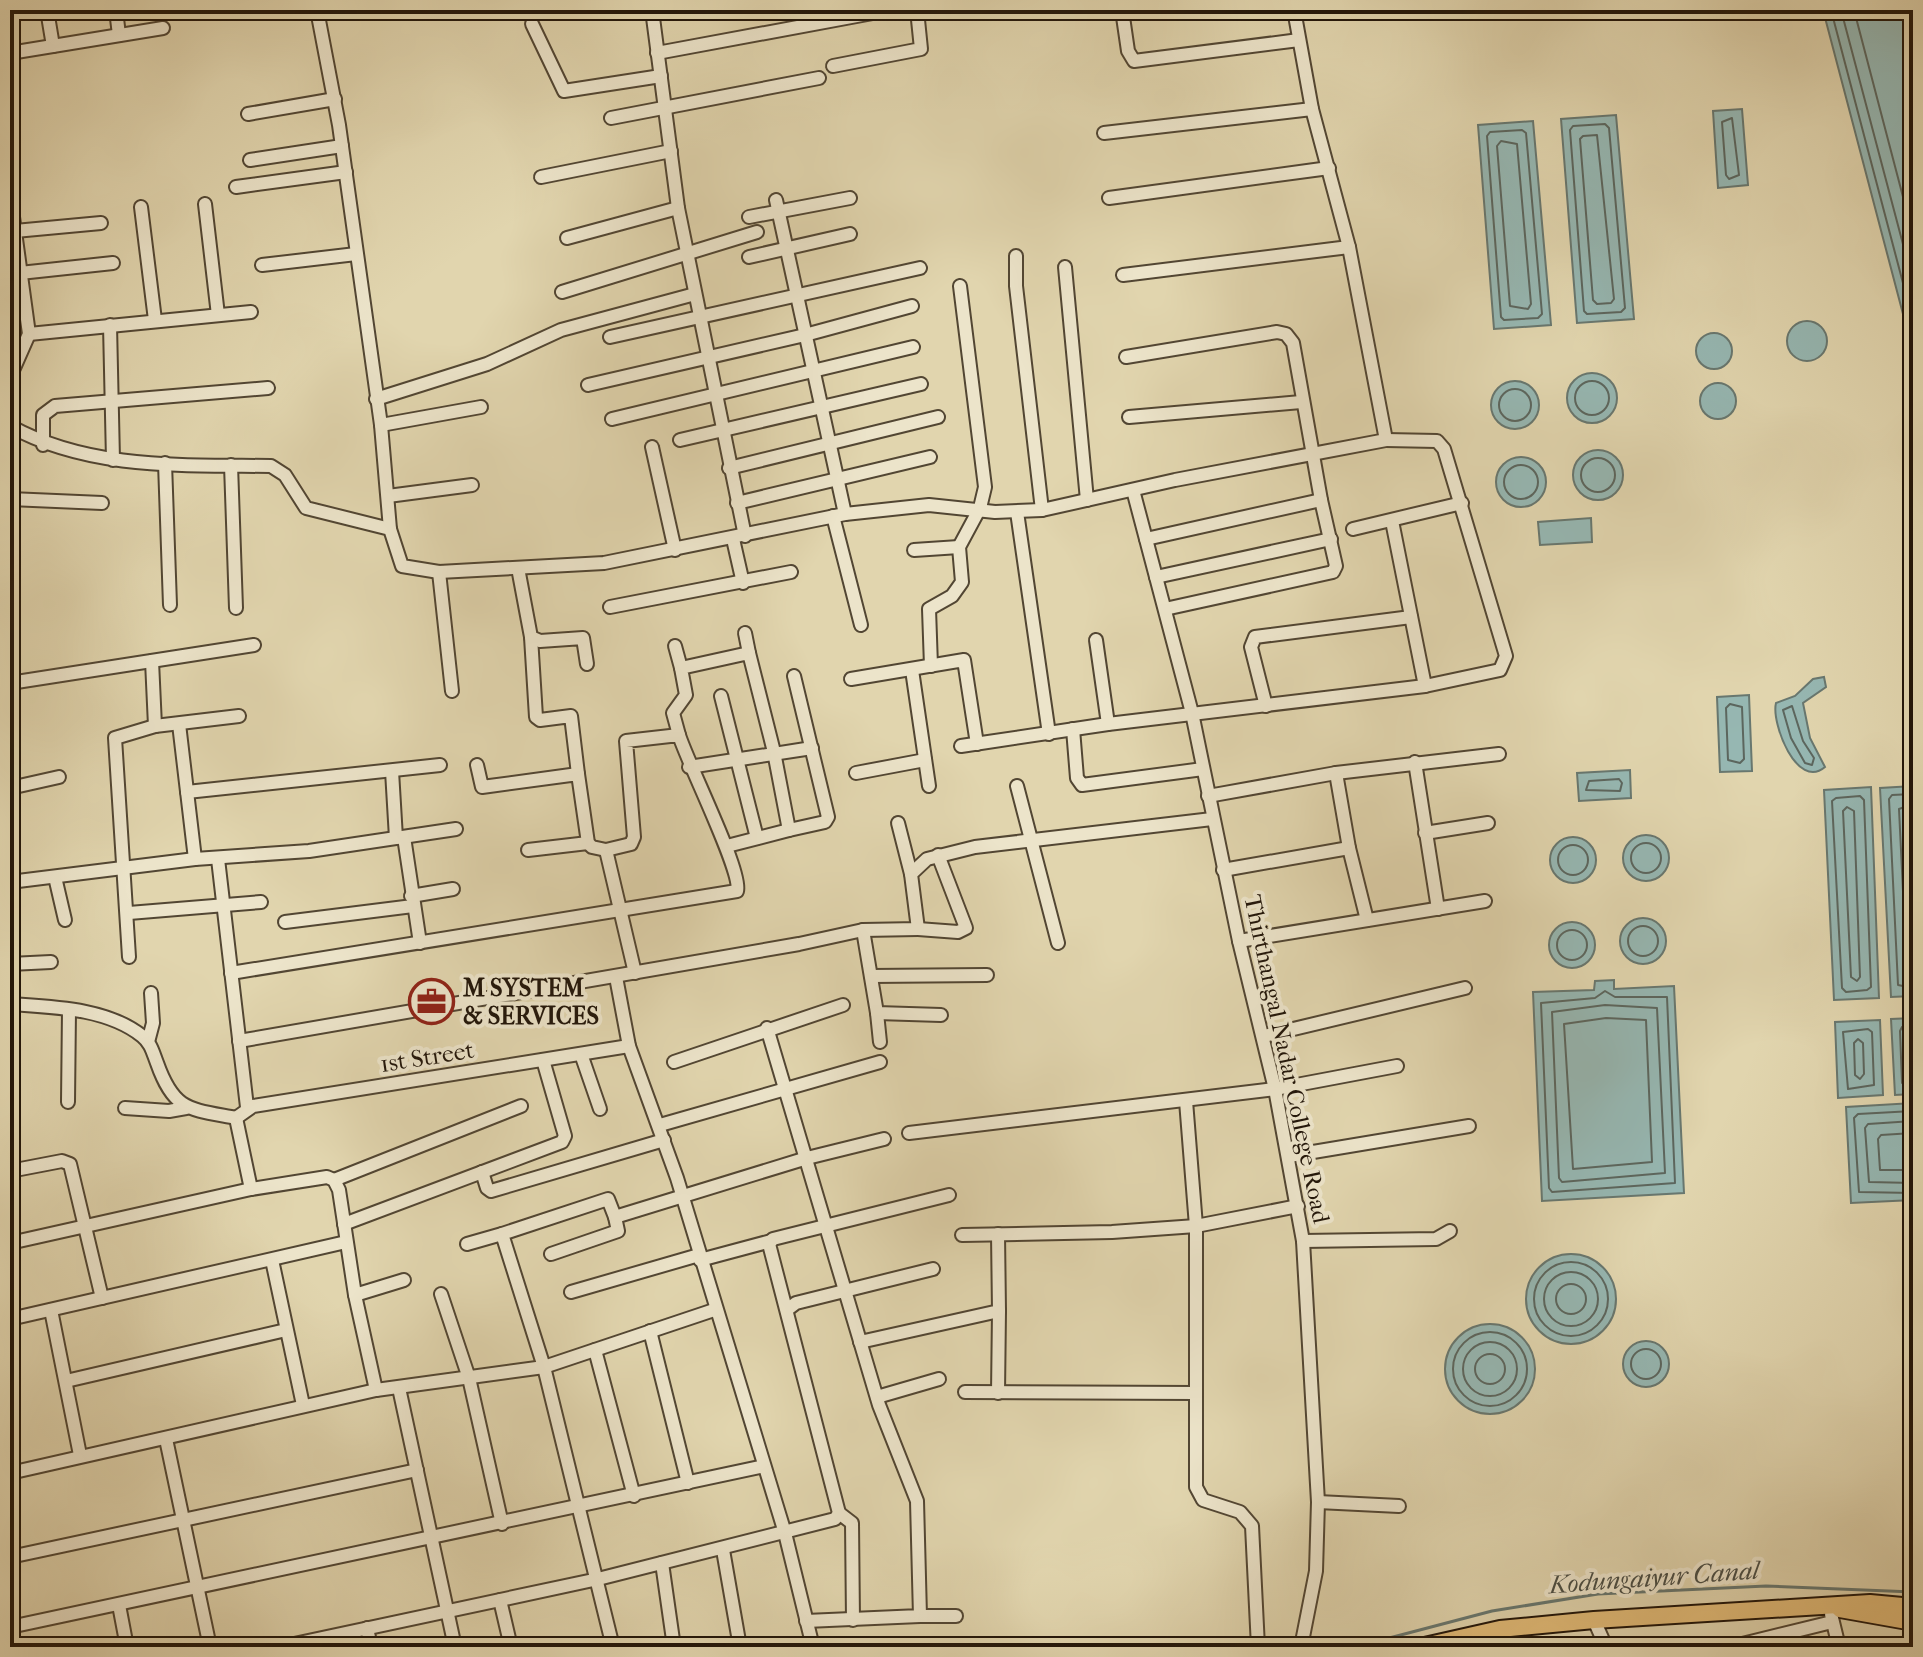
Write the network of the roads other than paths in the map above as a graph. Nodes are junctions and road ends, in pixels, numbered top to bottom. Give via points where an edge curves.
1 (47, 10) edge
2 (116, 10) edge
3 (317, 10) edge
4 (652, 10) edge
5 (889, 10) edge
6 (917, 10) edge
7 (1122, 10) edge
8 (1294, 10) edge
9 (532, 24) dead end
10 (163, 28) dead end
11 (119, 35) junction
12 (1299, 40) junction
13 (53, 46) junction
14 (10, 53) edge
15 (657, 53) junction
16 (833, 66) dead end
17 (661, 76) junction
18 (819, 78) dead end
19 (335, 99) junction
20 (665, 107) junction
21 (1312, 109) junction
22 (248, 114) dead end
23 (611, 118) dead end
24 (1104, 133) dead end
25 (342, 146) junction
26 (671, 151) junction
27 (250, 160) dead end
28 (1329, 168) junction
29 (346, 172) junction
30 (541, 177) dead end
31 (236, 187) dead end
32 (10, 195) edge
33 (850, 198) dead end
34 (1109, 198) dead end
35 (205, 204) dead end
36 (778, 206) junction
37 (141, 207) dead end
38 (678, 208) junction
39 (749, 217) dead end
40 (101, 223) dead end
41 (15, 231) junction
42 (757, 232) dead end
43 (850, 234) dead end
44 (567, 238) dead end
45 (1349, 247) junction
46 (786, 249) junction
47 (356, 254) junction
48 (689, 254) junction
49 (1016, 256) dead end
50 (749, 257) dead end
51 (113, 263) dead end
52 (262, 265) dead end
53 (1065, 267) dead end
54 (920, 268) dead end
55 (20, 273) junction
56 (1123, 275) dead end
57 (960, 286) dead end
58 (562, 292) dead end
59 (695, 294) junction
60 (795, 295) junction
61 (912, 306) dead end
62 (251, 312) dead end
63 (218, 315) junction
64 (699, 315) junction
65 (155, 320) junction
66 (110, 325) junction
67 (29, 334) junction
68 (805, 335) junction
69 (610, 337) dead end
70 (913, 347) dead end
71 (707, 357) junction
72 (1126, 357) dead end
73 (813, 373) junction
74 (10, 377) edge
75 (921, 384) dead end
76 (588, 385) dead end
77 (268, 388) dead end
78 (715, 395) junction
79 (376, 399) junction
80 (112, 401) junction
81 (1301, 402) junction
82 (481, 407) dead end
83 (823, 408) junction
84 (938, 417) dead end
85 (1129, 417) dead end
86 (612, 419) dead end
87 (381, 425) junction
88 (10, 426) edge
89 (722, 433) junction
90 (680, 440) dead end
91 (1386, 440) junction
92 (830, 441) junction
93 (43, 445) junction
94 (652, 447) dead end
95 (1311, 456) junction
96 (930, 457) dead end
97 (113, 460) junction
98 (165, 463) junction
99 (231, 465) junction
100 (729, 468) junction
101 (838, 481) junction
102 (472, 485) dead end
103 (1133, 490) junction
104 (388, 496) junction
105 (10, 499) edge
106 (1087, 500) junction
107 (1321, 500) junction
108 (102, 503) dead end
109 (737, 503) junction
110 (1462, 503) junction
111 (980, 508) junction
112 (1042, 510) junction
113 (1017, 512) junction
114 (839, 515) junction
115 (1392, 521) junction
116 (390, 529) junction
117 (1353, 529) dead end
118 (739, 537) junction
119 (1146, 539) junction
120 (1331, 539) junction
121 (959, 547) junction
122 (675, 550) junction
123 (914, 550) dead end
124 (518, 568) junction
125 (439, 572) junction
126 (791, 572) dead end
127 (1156, 577) junction
128 (743, 583) junction
129 (170, 605) dead end
130 (610, 607) dead end
131 (236, 608) dead end
132 (1165, 609) junction
133 (1411, 617) junction
134 (861, 625) dead end
135 (745, 633) dead end
136 (531, 637) junction
137 (1096, 640) dead end
138 (254, 645) dead end
139 (675, 646) dead end
140 (749, 653) junction
141 (152, 661) junction
142 (587, 664) dead end
143 (931, 666) junction
144 (681, 668) junction
145 (912, 670) junction
146 (794, 676) dead end
147 (851, 679) dead end
148 (10, 683) edge
149 (1425, 686) junction
150 (452, 691) dead end
151 (721, 696) dead end
152 (1266, 706) junction
153 (1192, 713) junction
154 (239, 716) dead end
155 (179, 724) junction
156 (1108, 724) junction
157 (155, 726) junction
158 (1073, 729) junction
159 (1049, 734) junction
160 (679, 735) junction
161 (977, 744) junction
162 (961, 746) dead end
163 (812, 748) junction
164 (774, 752) junction
165 (1499, 754) dead end
166 (735, 759) junction
167 (925, 760) junction
168 (1415, 762) junction
169 (440, 765) dead end
170 (477, 765) dead end
171 (689, 767) junction
172 (1203, 769) junction
173 (392, 771) junction
174 (856, 773) dead end
175 (1336, 773) junction
176 (578, 774) junction
177 (59, 777) dead end
178 (929, 786) dead end
179 (1017, 786) dead end
180 (10, 788) edge
181 (187, 792) junction
182 (1208, 796) junction
183 (1212, 819) junction
184 (898, 823) dead end
185 (1488, 823) dead end
186 (456, 829) dead end
187 (789, 830) junction
188 (1425, 833) junction
189 (400, 838) junction
190 (757, 838) junction
191 (1032, 840) junction
192 (588, 843) junction
193 (727, 846) junction
194 (1349, 848) junction
195 (528, 850) dead end
196 (606, 850) junction
197 (938, 855) junction
198 (195, 859) junction
199 (218, 859) junction
200 (126, 868) junction
201 (1223, 870) junction
202 (911, 874) junction
203 (55, 877) junction
204 (10, 882) edge
205 (453, 889) dead end
206 (412, 901) junction
207 (1485, 901) dead end
208 (261, 902) dead end
209 (223, 907) junction
210 (1438, 909) junction
211 (620, 910) junction
212 (129, 913) junction
213 (65, 920) dead end
214 (1367, 920) junction
215 (285, 922) dead end
216 (918, 929) junction
217 (863, 930) junction
218 (1239, 941) junction
219 (420, 943) junction
220 (1058, 943) dead end
221 (129, 957) dead end
222 (51, 962) dead end
223 (10, 964) edge
224 (231, 973) junction
225 (635, 973) junction
226 (987, 975) dead end
227 (871, 976) junction
228 (616, 977) junction
229 (1465, 988) dead end
230 (151, 993) dead end
231 (10, 1004) edge
232 (843, 1005) dead end
233 (69, 1010) junction
234 (877, 1013) junction
235 (941, 1015) dead end
236 (767, 1028) junction
237 (1264, 1036) junction
238 (239, 1041) junction
239 (148, 1042) junction
240 (880, 1042) dead end
241 (629, 1046) junction
242 (581, 1054) junction
243 (543, 1060) junction
244 (674, 1062) dead end
245 (880, 1062) dead end
246 (1397, 1066) dead end
247 (1275, 1089) junction
248 (785, 1091) junction
249 (1186, 1101) junction
250 (68, 1102) dead end
251 (521, 1106) dead end
252 (247, 1107) junction
253 (125, 1108) dead end
254 (186, 1108) junction
255 (600, 1109) dead end
256 (236, 1118) junction
257 (660, 1125) junction
258 (1469, 1126) dead end
259 (909, 1133) dead end
260 (884, 1139) dead end
261 (664, 1140) junction
262 (1289, 1156) junction
263 (807, 1158) junction
264 (10, 1171) edge
265 (482, 1172) junction
266 (334, 1180) junction
267 (251, 1189) junction
268 (949, 1195) dead end
269 (683, 1197) junction
270 (1298, 1206) junction
271 (615, 1217) junction
272 (344, 1224) junction
273 (1196, 1226) junction
274 (86, 1227) junction
275 (827, 1227) junction
276 (1450, 1231) dead end
277 (502, 1234) junction
278 (998, 1234) junction
279 (962, 1235) dead end
280 (771, 1241) junction
281 (1303, 1241) junction
282 (346, 1242) junction
283 (10, 1243) edge
284 (467, 1244) dead end
285 (551, 1254) dead end
286 (700, 1257) junction
287 (272, 1260) junction
288 (933, 1269) dead end
289 (404, 1280) dead end
290 (571, 1292) dead end
291 (846, 1293) junction
292 (441, 1294) dead end
293 (355, 1295) junction
294 (102, 1298) junction
295 (788, 1309) junction
296 (51, 1310) junction
297 (714, 1310) junction
298 (999, 1311) junction
299 (10, 1319) edge
300 (286, 1330) junction
301 (650, 1331) junction
302 (860, 1342) junction
303 (595, 1350) junction
304 (544, 1367) junction
305 (469, 1378) junction
306 (939, 1379) dead end
307 (66, 1381) junction
308 (399, 1388) junction
309 (376, 1390) junction
310 (965, 1392) dead end
311 (998, 1393) junction
312 (1196, 1393) junction
313 (877, 1397) junction
314 (303, 1405) junction
315 (166, 1439) junction
316 (80, 1455) junction
317 (764, 1466) junction
318 (417, 1470) junction
319 (10, 1473) edge
320 (688, 1483) junction
321 (634, 1496) junction
322 (1318, 1502) junction
323 (1399, 1506) dead end
324 (581, 1508) junction
325 (839, 1513) junction
326 (183, 1518) junction
327 (502, 1524) junction
328 (785, 1533) junction
329 (429, 1539) junction
330 (723, 1550) junction
331 (10, 1557) edge
332 (662, 1563) junction
333 (598, 1579) junction
334 (198, 1589) junction
335 (500, 1600) junction
336 (119, 1605) junction
337 (1913, 1607) edge
338 (448, 1611) junction
339 (1831, 1615) junction
340 (920, 1616) junction
341 (956, 1616) dead end
342 (853, 1620) junction
343 (1594, 1620) junction
344 (806, 1621) junction
345 (1913, 1622) edge
346 (10, 1627) edge
347 (367, 1628) junction
348 (127, 1647) edge
349 (210, 1647) edge
350 (280, 1647) edge
351 (371, 1647) edge
352 (455, 1647) edge
353 (511, 1647) edge
354 (613, 1647) edge
355 (674, 1647) edge
356 (740, 1647) edge
357 (813, 1647) edge
358 (1258, 1647) edge
359 (1301, 1647) edge
360 (1420, 1647) edge
361 (1606, 1647) edge
362 (1730, 1647) edge
363 (1839, 1647) edge

1 - 13 street
2 - 11 street
3 - 19 street
4 - 15 street
5 - 15 street
6 - 16 street via 921,49
7 - 12 street via 1134,61
8 - 12 street
9 - 17 street via 564,91
10 - 11 street
11 - 13 street
12 - 21 street
13 - 14 street
15 - 17 street
17 - 20 street
18 - 20 street
19 - 22 street
19 - 25 street
20 - 23 street
20 - 26 street
21 - 24 street
21 - 28 street
25 - 27 street
25 - 29 street
26 - 30 street
26 - 38 street
28 - 34 street
28 - 45 street
29 - 31 street
29 - 47 street
32 - 41 street
33 - 36 street
35 - 63 street
36 - 39 street
36 - 46 street
37 - 65 street
38 - 44 street
38 - 48 street
40 - 41 street
41 - 55 street
42 - 48 street
43 - 46 street
45 - 56 street
45 - 91 street
46 - 50 street
46 - 60 street
47 - 52 street
47 - 79 street
48 - 58 street
48 - 59 street
49 - 112 street
51 - 55 street
53 - 106 street
54 - 60 street
55 - 67 street
57 - 111 street via 985,487
59 - 64 street
59 - 79 street via 561,330 468,371
60 - 64 street
60 - 68 street
61 - 68 street
62 - 63 street
63 - 65 street
64 - 69 street
64 - 71 street
65 - 66 street
66 - 67 street
66 - 80 street
67 - 74 street
68 - 71 street
68 - 73 street
70 - 73 street
71 - 76 street
71 - 78 street
72 - 81 street via 1282,332 1293,343
73 - 78 street
73 - 83 street
75 - 83 street
77 - 80 street
78 - 86 street
78 - 89 street
79 - 87 street
80 - 93 street via 48,408 43,415
80 - 97 street
81 - 85 street
81 - 95 street
82 - 87 street
83 - 89 street
83 - 92 street
84 - 92 street
87 - 104 street
88 - 93 street
89 - 90 street
89 - 100 street
91 - 95 street
91 - 110 street via 1442,444
92 - 100 street
92 - 101 street
93 - 97 street
94 - 122 street
95 - 103 street
95 - 107 street
96 - 101 street
97 - 98 street
98 - 99 street
98 - 129 street
99 - 116 street via 271,466 285,475 306,508
99 - 131 street
100 - 109 street
101 - 109 street
101 - 114 street
102 - 104 street
103 - 106 street
103 - 119 street, Thirthangal Nadar College Road
104 - 116 street
105 - 108 street
106 - 112 street
107 - 119 street
107 - 120 street
109 - 118 street
110 - 115 street
110 - 149 street via 1507,662 1495,673
111 - 113 street
111 - 114 street via 929,505
111 - 121 street
112 - 113 street
113 - 159 street
114 - 118 street
114 - 134 street
115 - 117 street
115 - 133 street
116 - 125 street via 402,566
118 - 122 street
118 - 128 street
119 - 127 street, Thirthangal Nadar College Road
120 - 127 street
120 - 132 street via 1336,566 1329,574
121 - 123 street
121 - 143 street via 962,582 952,596 929,609
122 - 124 street via 604,563
124 - 125 street
124 - 136 street
125 - 150 street
126 - 128 street
127 - 132 street, Thirthangal Nadar College Road
128 - 130 street
132 - 153 street, Thirthangal Nadar College Road
133 - 149 street
133 - 152 street via 1255,637 1251,647
135 - 140 street
136 - 142 street via 583,638
136 - 176 street via 536,717 571,716
137 - 156 street
138 - 141 street
139 - 144 street
140 - 144 street
140 - 164 street
141 - 148 street
141 - 157 street
143 - 145 street
143 - 161 street via 964,660
144 - 160 street via 686,695 673,713
145 - 147 street
145 - 167 street
146 - 163 street
149 - 152 street
151 - 166 street
152 - 153 street
153 - 156 street
153 - 172 street, Thirthangal Nadar College Road
154 - 155 street
155 - 157 street
155 - 181 street
156 - 158 street
157 - 200 street via 115,738
158 - 159 street
158 - 172 street via 1082,785
159 - 161 street
160 - 171 street
160 - 196 street via 626,741 634,837 631,844
161 - 162 street
163 - 164 street
163 - 187 street via 828,817
164 - 166 street
164 - 187 street
165 - 168 street
166 - 171 street
166 - 190 street
167 - 174 street
167 - 178 street
168 - 175 street
168 - 188 street
169 - 173 street
170 - 176 street via 482,787
171 - 193 street
172 - 182 street, Thirthangal Nadar College Road
173 - 181 street
173 - 189 street
175 - 182 street
175 - 194 street
176 - 192 street
177 - 180 street
179 - 191 street
181 - 198 street
182 - 183 street, Thirthangal Nadar College Road
183 - 191 street
183 - 201 street, Thirthangal Nadar College Road
184 - 202 street
185 - 188 street
186 - 189 street
187 - 190 street
188 - 210 street
189 - 199 street
189 - 206 street
190 - 193 street
191 - 197 street
191 - 220 street
192 - 195 street
192 - 196 street
193 - 211 street via 737,891
194 - 201 street
194 - 214 street
196 - 211 street
197 - 202 street
197 - 216 street via 966,928
198 - 199 street
198 - 200 street
199 - 209 street
200 - 203 street
200 - 212 street
201 - 218 street, Thirthangal Nadar College Road
202 - 216 street
203 - 204 street
203 - 213 street
205 - 206 street
206 - 215 street
206 - 219 street
207 - 210 street
208 - 209 street
209 - 212 street
209 - 224 street
210 - 214 street
211 - 219 street
211 - 225 street
212 - 221 street
214 - 218 street
216 - 217 street
217 - 225 street
217 - 227 street
218 - 237 street, Thirthangal Nadar College Road
219 - 224 street
222 - 223 street
224 - 238 street
225 - 228 street
226 - 227 street
227 - 234 street
228 - 238 street
228 - 241 street
229 - 237 street
230 - 239 street
231 - 233 street
232 - 236 street
233 - 239 street via 115,1022
233 - 250 street
234 - 235 street
234 - 240 street
236 - 244 street
236 - 248 street
237 - 247 street, Thirthangal Nadar College Road
238 - 252 street
239 - 254 street via 166,1090
241 - 242 street, 1st Street
241 - 257 street
242 - 243 street, 1st Street
242 - 255 street
243 - 252 street, 1st Street
243 - 265 street via 565,1140
245 - 248 street
246 - 247 street
247 - 249 street
247 - 262 street, Thirthangal Nadar College Road
248 - 257 street
248 - 263 street
249 - 259 street
249 - 273 street
251 - 266 street
252 - 256 street
253 - 254 street
254 - 256 street
256 - 267 street
257 - 261 street
258 - 262 street
260 - 263 street
261 - 265 street via 491,1191
261 - 269 street
262 - 270 street, Thirthangal Nadar College Road
263 - 269 street
263 - 275 street
264 - 274 street via 70,1164
265 - 272 street
266 - 267 street via 320,1177
266 - 272 street
267 - 274 street
268 - 275 street
269 - 271 street
269 - 286 street
270 - 273 street
270 - 281 street, Thirthangal Nadar College Road
271 - 277 street via 608,1199
271 - 285 street via 618,1231
272 - 282 street
273 - 278 street
273 - 312 street
274 - 283 street
274 - 294 street
275 - 280 street
275 - 291 street
276 - 281 street via 1436,1239
277 - 284 street
277 - 304 street
278 - 279 street
278 - 298 street
280 - 286 street
280 - 295 street
281 - 322 street, Thirthangal Nadar College Road
282 - 287 street
282 - 293 street
286 - 290 street
286 - 297 street
287 - 294 street
287 - 300 street
288 - 291 street
289 - 293 street
291 - 295 street
291 - 302 street
292 - 305 street
293 - 309 street
294 - 296 street
295 - 325 street
296 - 299 street
296 - 307 street
297 - 301 street
297 - 317 street
298 - 302 street
298 - 311 street
300 - 307 street
300 - 314 street
301 - 303 street
301 - 320 street
302 - 313 street
303 - 304 street
303 - 321 street
304 - 305 street
304 - 324 street
305 - 308 street
305 - 327 street
306 - 313 street
307 - 316 street
308 - 309 street
308 - 318 street
309 - 314 street
310 - 311 street
311 - 312 street
312 - 358 street via 1196,1487 1203,1500 1240,1512 1252,1526
313 - 340 street via 917,1501
314 - 315 street
315 - 316 street
315 - 326 street
316 - 319 street
317 - 320 street
317 - 328 street
318 - 326 street
318 - 329 street
320 - 321 street
321 - 324 street
322 - 323 street
322 - 359 street, Thirthangal Nadar College Road via 1316,1571
324 - 327 street
324 - 333 street
325 - 328 street via 829,1523
325 - 342 street via 852,1523
326 - 331 street
326 - 334 street
327 - 329 street
328 - 330 street
328 - 344 street
329 - 334 street
329 - 338 street
330 - 332 street
330 - 356 street
332 - 333 street
332 - 355 street
333 - 335 street
333 - 354 street
334 - 336 street
334 - 349 street
335 - 338 street
335 - 353 street
336 - 346 street
336 - 348 street
337 - 339 main road via 1870,1603
338 - 347 street
338 - 352 street
339 - 343 main road
339 - 345 main road
339 - 362 street
339 - 363 street
340 - 341 street
340 - 342 street
342 - 344 street
343 - 360 main road via 1500,1629
343 - 361 street
344 - 357 street
347 - 350 street
347 - 351 street

